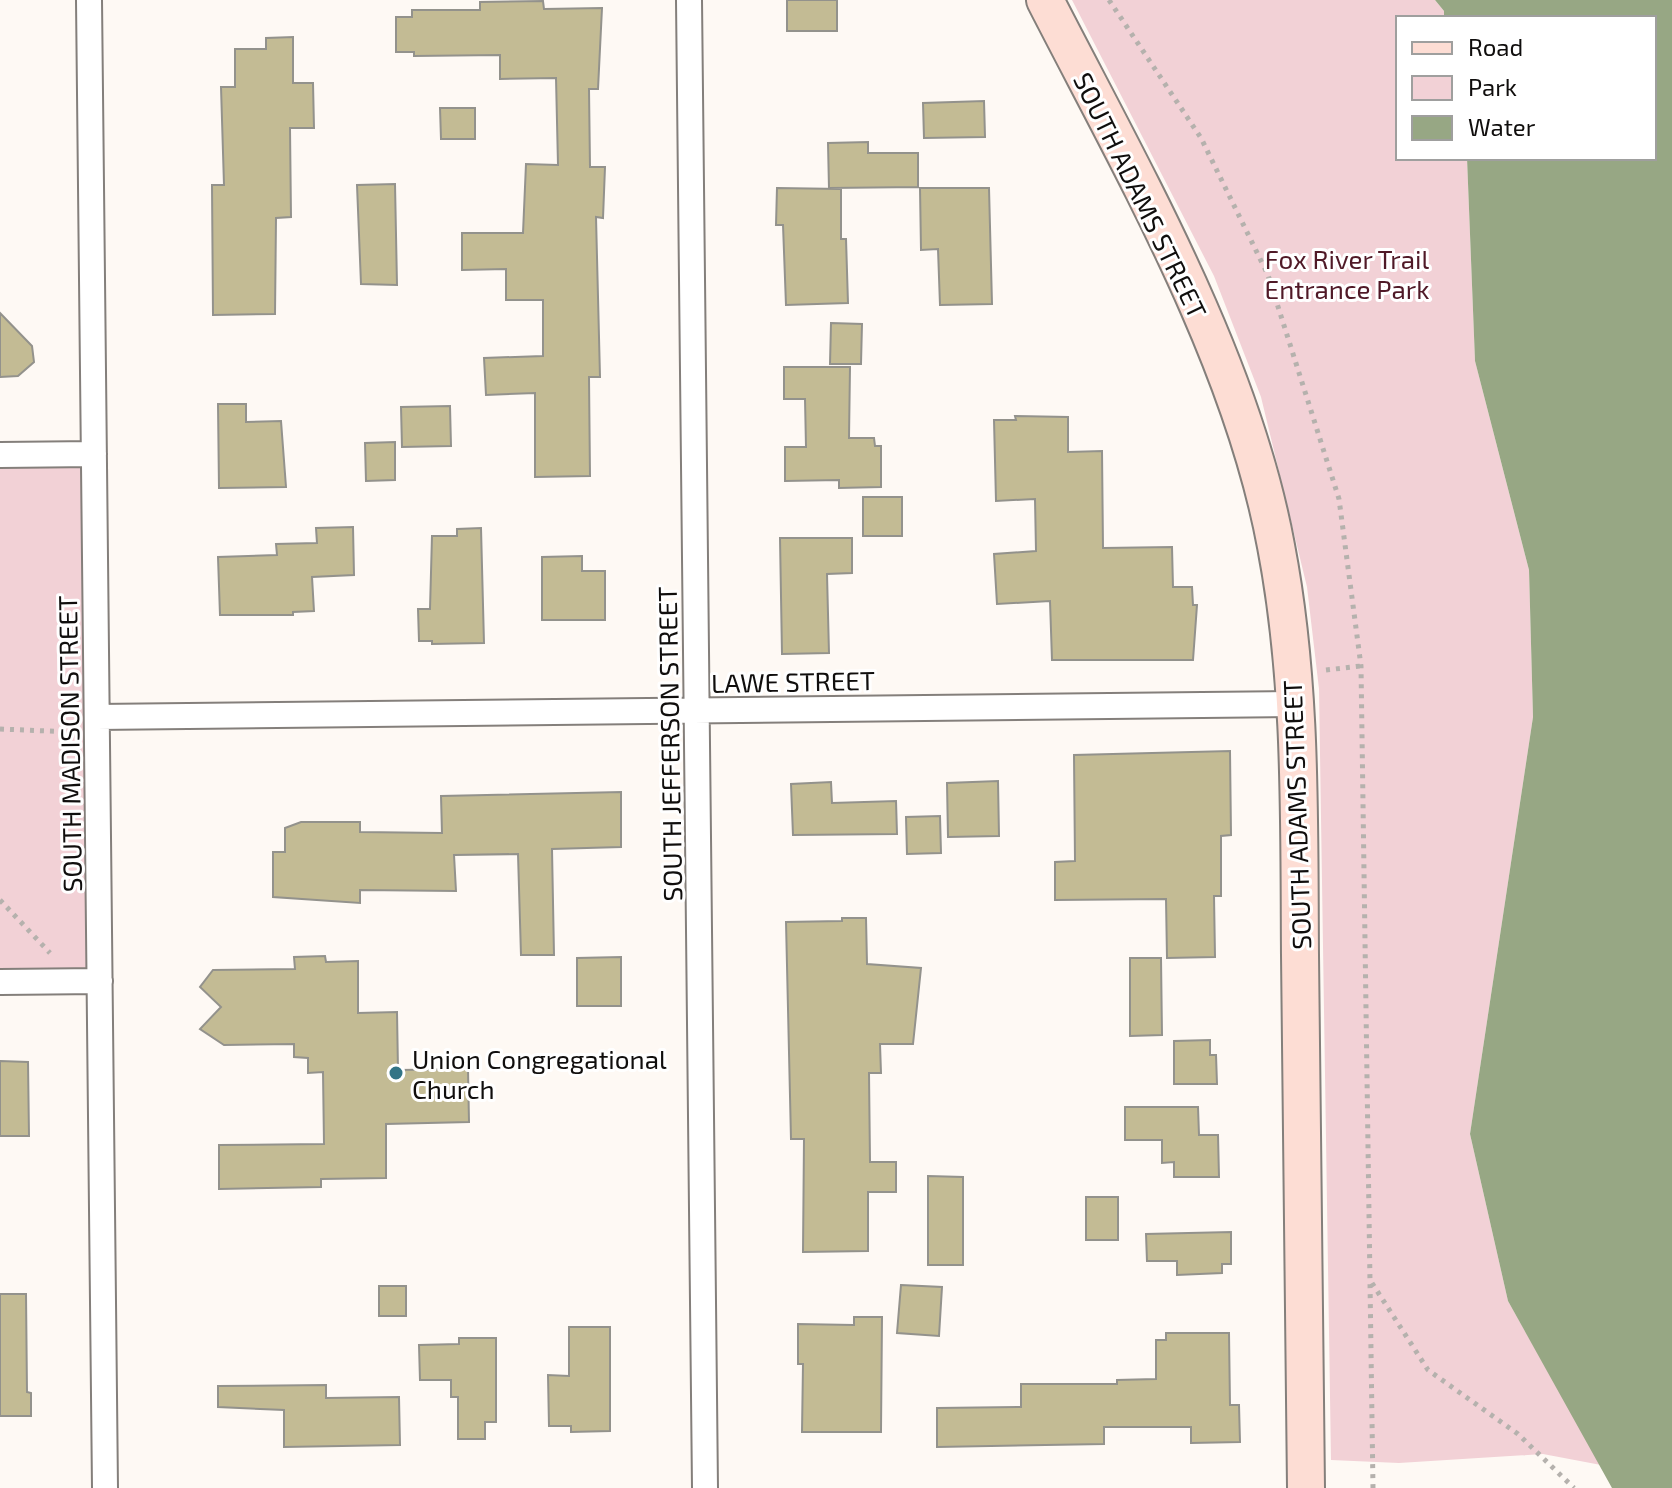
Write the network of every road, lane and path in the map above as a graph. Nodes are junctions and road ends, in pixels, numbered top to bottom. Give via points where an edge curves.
1 (89, 0) edge
2 (689, 0) edge
3 (1045, 0) edge
4 (94, 454) junction
5 (0, 455) edge
6 (1297, 704) junction
7 (696, 711) junction
8 (97, 725) junction
9 (0, 729) edge
10 (0, 900) edge
11 (50, 953) dead end
12 (100, 981) junction
13 (0, 982) edge
14 (1371, 1282) dead end
15 (105, 1488) edge
16 (705, 1488) edge
17 (1306, 1488) edge
18 (1574, 1488) edge

1 - 4 street, SOUTH MADISON STREET
2 - 7 street, SOUTH JEFFERSON STREET
3 - 6 street, SOUTH ADAMS STREET via 1150,204 1231,393 1276,546
4 - 5 street
4 - 8 street, SOUTH MADISON STREET
6 - 7 street, LAWE STREET
6 - 17 street, SOUTH ADAMS STREET
7 - 8 street, LAWE STREET
7 - 16 street, SOUTH JEFFERSON STREET
8 - 9 path
8 - 12 street, SOUTH MADISON STREET
10 - 11 path
12 - 13 street
12 - 15 street, SOUTH MADISON STREET
14 - 18 path via 1428,1370 1518,1434

